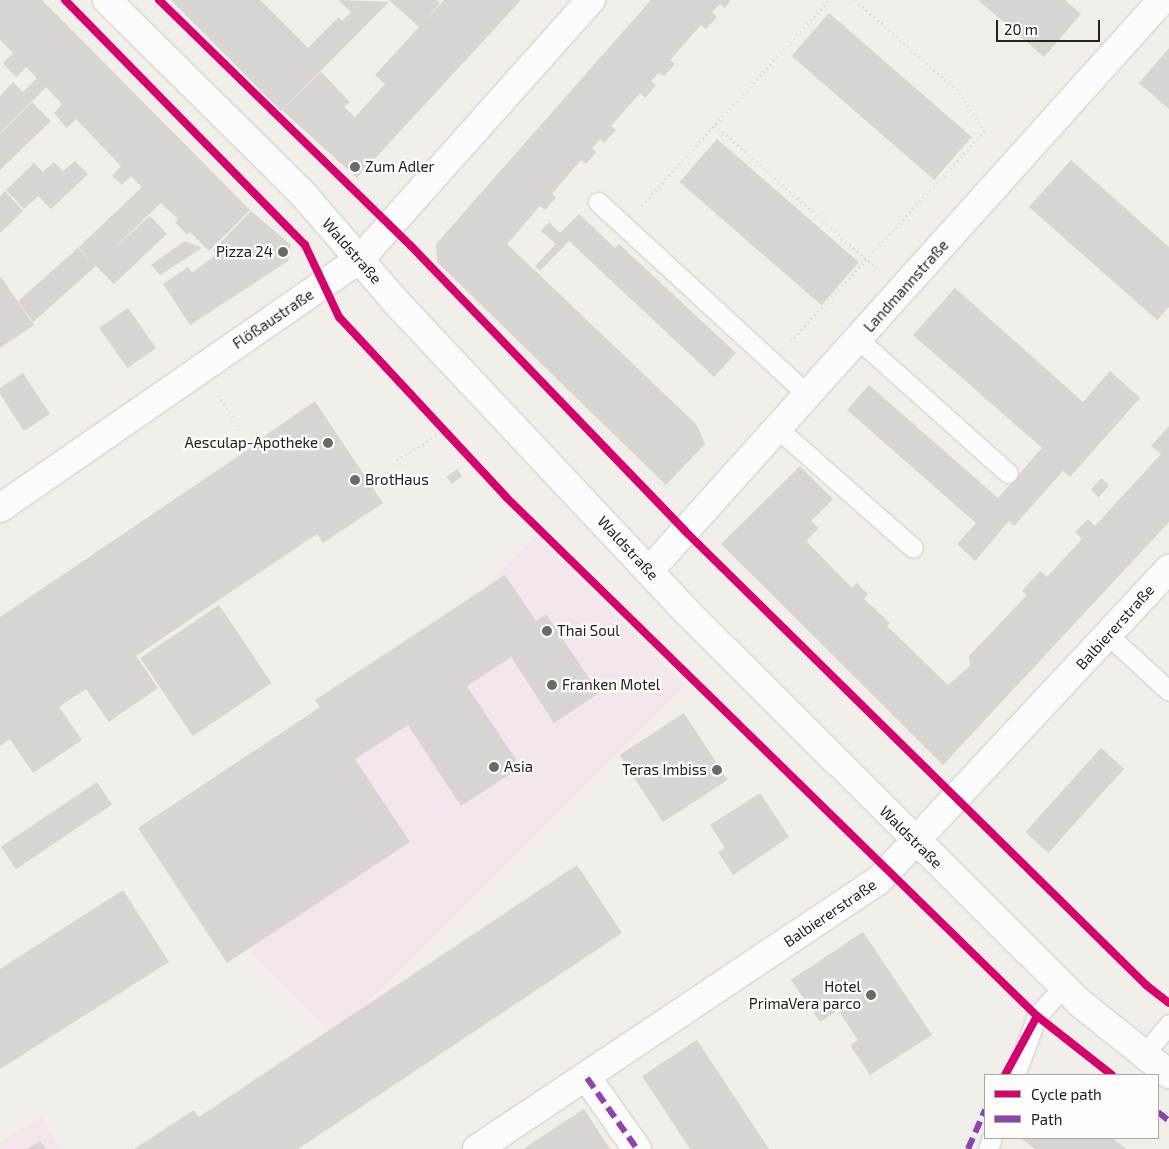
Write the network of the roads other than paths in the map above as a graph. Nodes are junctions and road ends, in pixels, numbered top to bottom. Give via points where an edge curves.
1 (108, 0) edge
2 (591, 0) edge
3 (1162, 0) edge
4 (598, 202) dead end
5 (360, 259) junction
6 (858, 339) junction
7 (808, 394) junction
8 (777, 428) junction
9 (1008, 473) dead end
10 (0, 508) edge
11 (913, 548) dead end
12 (1169, 569) edge
13 (649, 571) junction
14 (1109, 636) junction
15 (1169, 691) edge
16 (916, 842) junction
17 (1063, 987) junction
18 (1169, 1024) edge
19 (1144, 1054) junction
20 (1015, 1074) edge
21 (1169, 1074) edge
22 (587, 1078) junction
23 (477, 1149) edge
24 (637, 1149) edge

1 - 5 street, Waldstraße via 302,193
2 - 5 street, Flößaustraße
3 - 6 street, Landmannstraße
4 - 7 lane
5 - 10 street, Flößaustraße
5 - 13 street, Waldstraße via 397,303
6 - 7 street, Landmannstraße
6 - 9 lane
7 - 8 street, Landmannstraße
8 - 11 lane
8 - 13 street, Landmannstraße
12 - 14 street, Balbiererstraße
13 - 16 street, Waldstraße
14 - 15 lane
14 - 16 street, Balbiererstraße
16 - 17 street, Waldstraße
16 - 22 street, Balbiererstraße via 878,881
17 - 19 street, Waldstraße
17 - 20 lane via 1037,1016
18 - 19 lane
19 - 21 street, Waldstraße
22 - 23 street, Balbiererstraße
22 - 24 street

